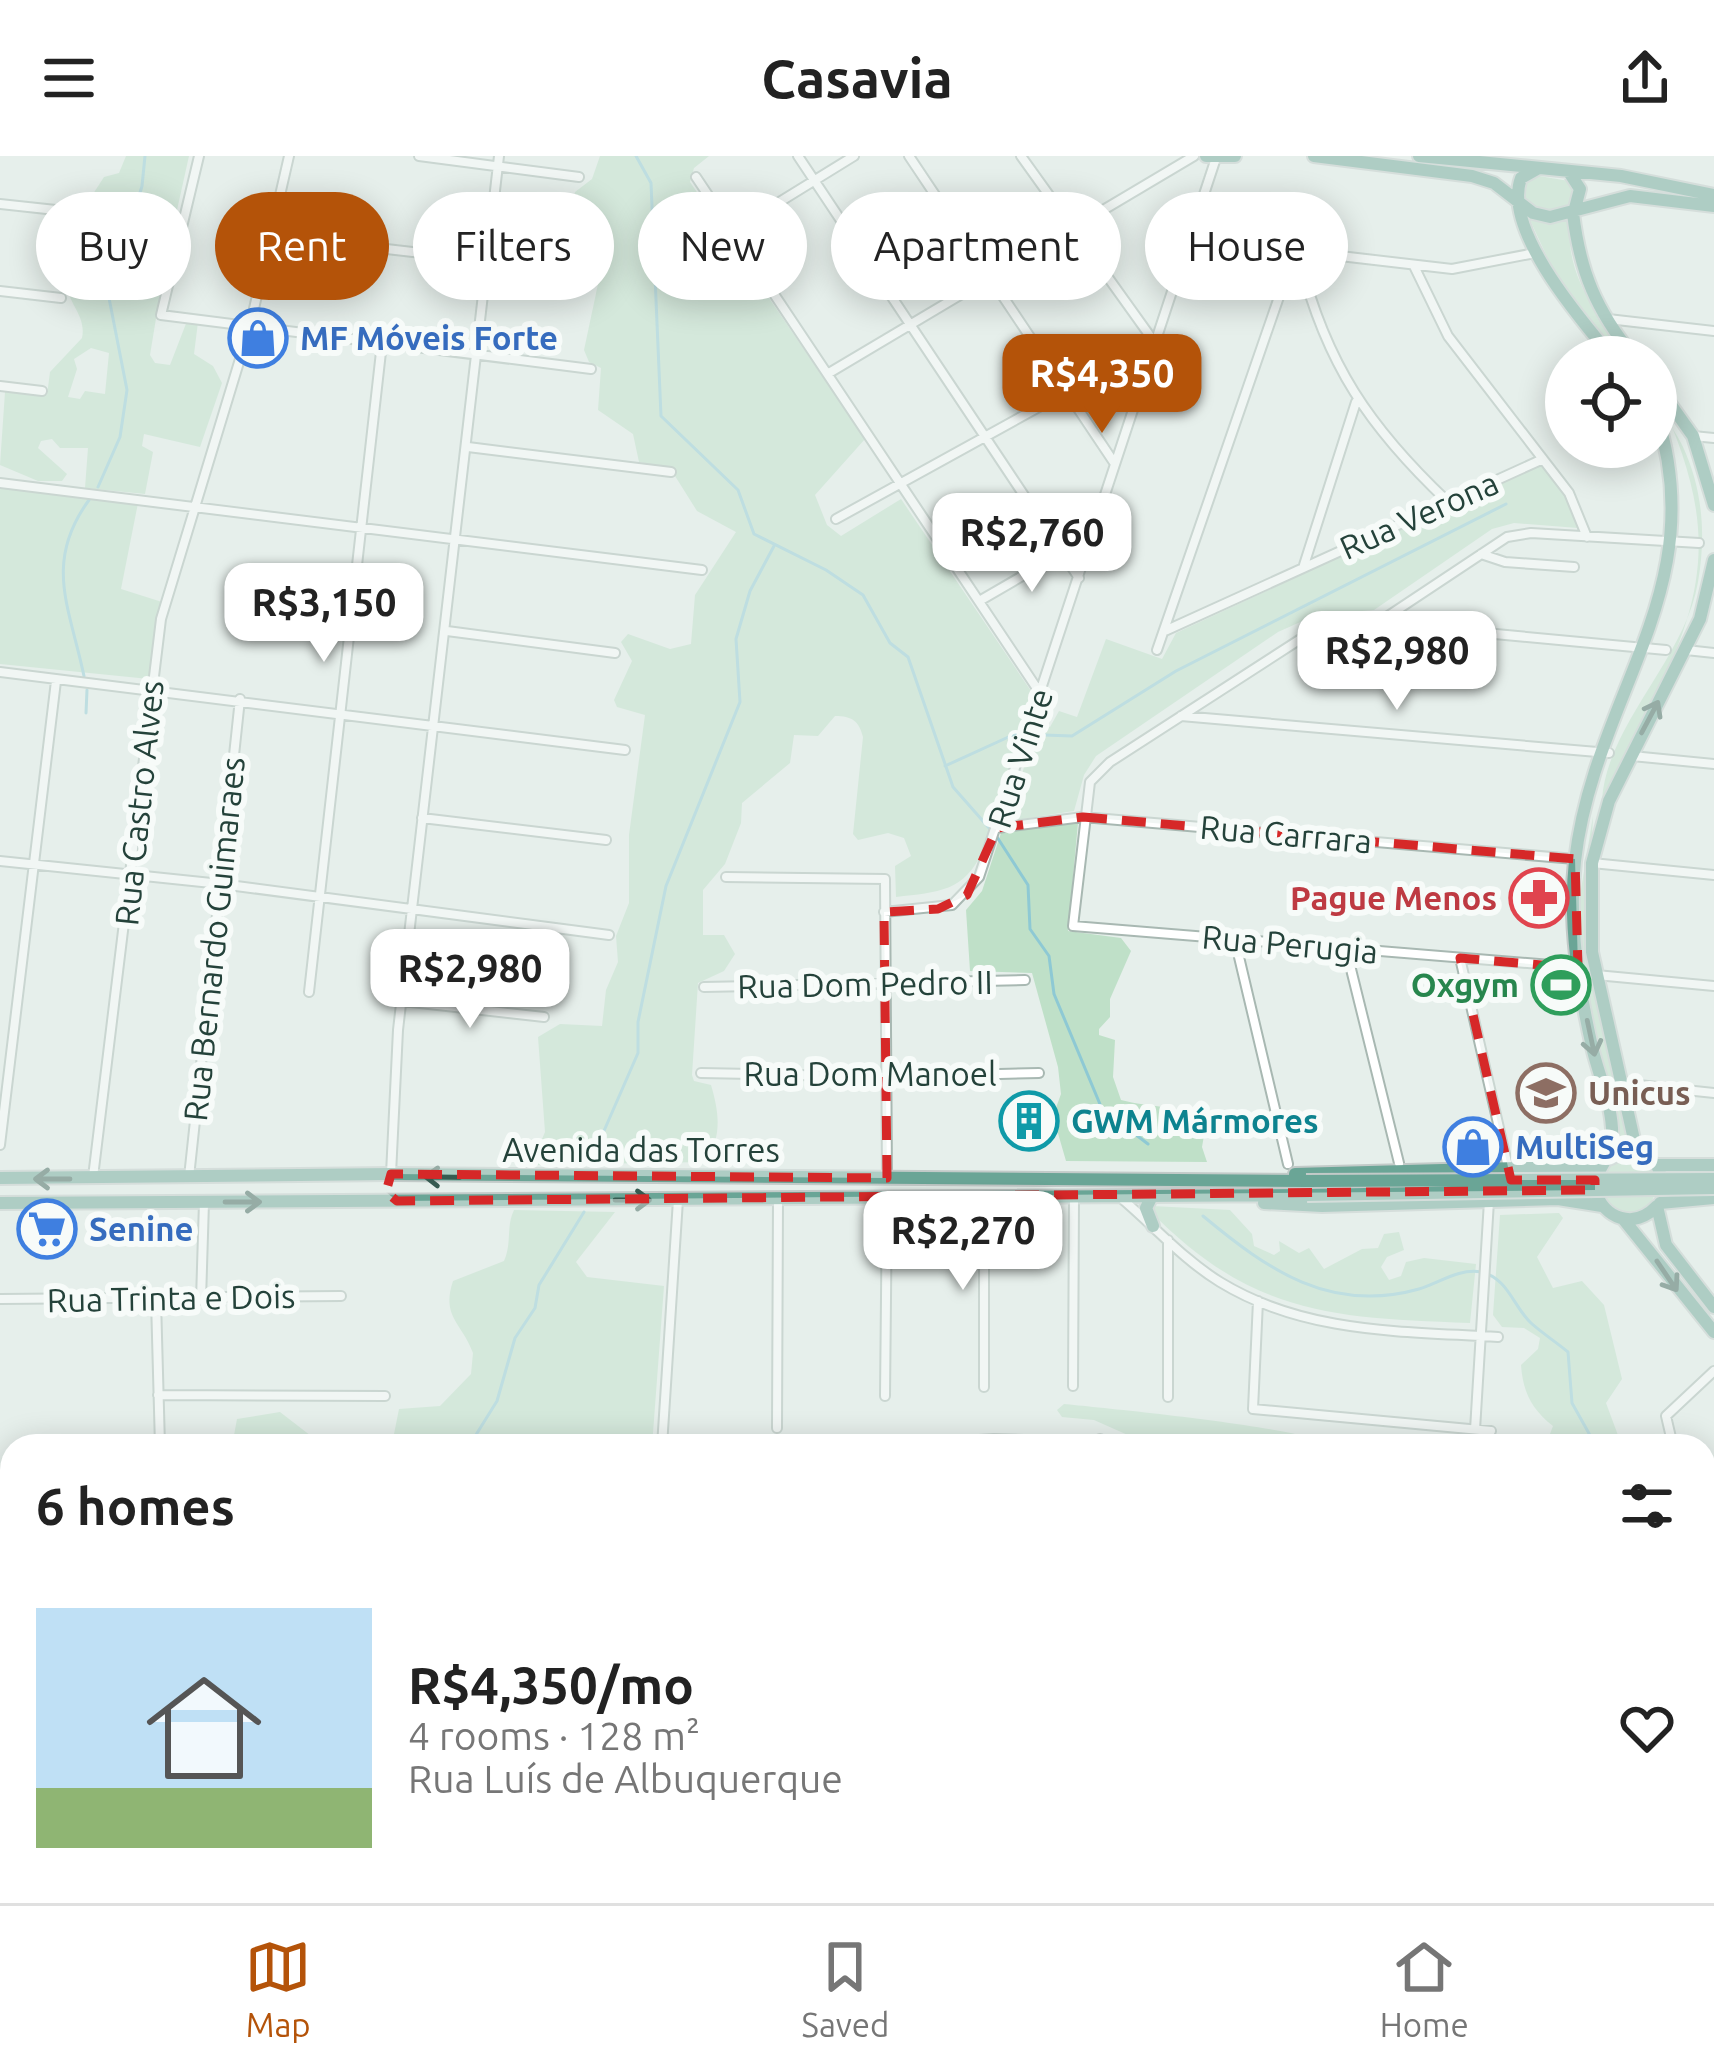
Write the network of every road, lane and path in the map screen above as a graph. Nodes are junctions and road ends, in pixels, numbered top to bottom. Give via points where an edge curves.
1 (200, 156) edge
2 (289, 156) edge
3 (419, 156) edge
4 (798, 156) edge
5 (854, 156) edge
6 (909, 156) edge
7 (1021, 156) edge
8 (1194, 156) edge
9 (1235, 156) edge
10 (1314, 156) edge
11 (1419, 156) edge
12 (1211, 157) edge
13 (498, 161) edge
14 (1544, 167) junction
15 (1568, 171) junction
16 (579, 177) dead end
17 (696, 177) dead end
18 (813, 181) junction
19 (282, 192) edge
20 (495, 192) edge
21 (707, 192) edge
22 (795, 192) edge
23 (932, 192) edge
24 (1045, 192) edge
25 (1714, 195) edge
26 (1121, 200) edge
27 (1520, 203) junction
28 (0, 204) edge
29 (1714, 206) edge
30 (36, 208) edge
31 (1573, 213) junction
32 (1535, 253) junction
33 (1348, 257) edge
34 (1414, 266) junction
35 (0, 291) edge
36 (36, 295) edge
37 (1121, 298) edge
38 (257, 300) edge
39 (482, 300) edge
40 (781, 300) edge
41 (952, 300) edge
42 (1003, 300) edge
43 (1278, 300) edge
44 (1313, 300) edge
45 (1604, 319) junction
46 (250, 326) junction
47 (909, 326) junction
48 (1714, 331) edge
49 (1594, 336) edge
50 (1617, 336) edge
51 (382, 343) junction
52 (1155, 343) junction
53 (475, 353) junction
54 (591, 369) dead end
55 (830, 373) junction
56 (0, 386) edge
57 (42, 391) dead end
58 (1067, 392) junction
59 (1356, 400) junction
60 (1677, 414) edge
61 (1693, 436) junction
62 (982, 438) junction
63 (1714, 438) edge
64 (468, 447) junction
65 (1677, 453) edge
66 (1543, 459) junction
67 (1116, 464) junction
68 (671, 472) dead end
69 (0, 483) edge
70 (902, 483) junction
71 (1447, 501) junction
72 (195, 504) junction
73 (1714, 505) edge
74 (836, 519) dead end
75 (359, 527) junction
76 (1699, 528) junction
77 (1093, 535) junction
78 (1587, 537) junction
79 (455, 541) junction
80 (1061, 553) junction
81 (1480, 553) junction
82 (1714, 560) edge
83 (1304, 565) junction
84 (1574, 567) dead end
85 (702, 570) dead end
86 (1079, 578) junction
87 (981, 600) junction
88 (1378, 623) junction
89 (1166, 631) junction
90 (447, 632) junction
91 (1157, 650) dead end
92 (1666, 650) junction
93 (1686, 650) junction
94 (615, 653) dead end
95 (1714, 653) edge
96 (1655, 670) dead end
97 (0, 672) edge
98 (56, 681) junction
99 (152, 688) junction
100 (1643, 691) dead end
101 (1041, 695) junction
102 (240, 699) junction
103 (341, 711) junction
104 (1181, 716) junction
105 (433, 725) junction
106 (625, 750) dead end
107 (1609, 753) junction
108 (1630, 756) junction
109 (1714, 764) edge
110 (1594, 791) junction
111 (1609, 801) junction
112 (1587, 810) junction
113 (1083, 817) junction
114 (422, 818) junction
115 (1601, 823) junction
116 (996, 830) junction
117 (606, 840) dead end
118 (1575, 859) junction
119 (0, 861) edge
120 (1592, 863) junction
121 (37, 865) junction
122 (132, 875) junction
123 (1714, 875) edge
124 (726, 878) dead end
125 (221, 884) junction
126 (320, 896) junction
127 (412, 910) junction
128 (884, 912) junction
129 (609, 935) dead end
130 (1235, 940) junction
131 (1346, 949) junction
132 (1460, 958) junction
133 (1578, 968) junction
134 (1596, 975) junction
135 (1025, 980) dead end
136 (886, 983) junction
137 (1714, 986) edge
138 (704, 988) dead end
139 (309, 992) dead end
140 (402, 1001) junction
141 (544, 1017) dead end
142 (700, 1073) dead end
143 (1039, 1073) dead end
144 (887, 1077) junction
145 (1620, 1083) junction
146 (1714, 1093) edge
147 (0, 1144) edge
148 (1648, 1159) junction
149 (1399, 1163) dead end
150 (1288, 1164) dead end
151 (1600, 1165) junction
152 (1714, 1165) edge
153 (1508, 1171) junction
154 (391, 1174) junction
155 (344, 1176) junction
156 (1156, 1176) junction
157 (0, 1178) edge
158 (188, 1178) junction
159 (887, 1178) junction
160 (948, 1178) junction
161 (93, 1179) junction
162 (1714, 1184) edge
163 (1307, 1188) junction
164 (984, 1198) junction
165 (1074, 1198) junction
166 (1121, 1198) junction
167 (1151, 1198) junction
168 (1252, 1198) junction
169 (1714, 1198) edge
170 (886, 1199) junction
171 (920, 1199) junction
172 (678, 1200) junction
173 (778, 1200) junction
174 (1489, 1200) junction
175 (397, 1201) junction
176 (204, 1202) junction
177 (316, 1202) junction
178 (0, 1203) edge
179 (1658, 1205) junction
180 (1605, 1209) junction
181 (1623, 1219) junction
182 (1154, 1226) junction
183 (1168, 1239) junction
184 (341, 1296) dead end
185 (0, 1299) edge
186 (156, 1300) junction
187 (200, 1300) junction
188 (1258, 1301) junction
189 (1714, 1307) edge
190 (1714, 1332) edge
191 (1481, 1336) junction
192 (1498, 1337) dead end
193 (1714, 1371) edge
194 (1073, 1386) dead end
195 (984, 1388) dead end
196 (158, 1395) junction
197 (385, 1396) dead end
198 (884, 1396) dead end
199 (1168, 1397) dead end
200 (777, 1427) dead end
201 (1475, 1430) junction
202 (1491, 1431) dead end
203 (160, 1434) edge
204 (663, 1434) edge
205 (1475, 1434) edge
206 (1670, 1434) edge

1 - 46 street via 160,315
2 - 19 street, Rua Castro Alves
3 - 13 street
4 - 18 street
5 - 18 street
6 - 23 street
7 - 24 street
8 - 26 street
9 - 12 main road
10 - 27 main road via 1472,176
11 - 14 main road
12 - 52 street, Rua Vinte
13 - 16 street
13 - 20 street
14 - 15 main road
14 - 27 main road via 1521,178
15 - 25 main road
15 - 31 main road via 1580,194
17 - 21 street
18 - 22 street
18 - 47 street
27 - 31 main road via 1540,216
27 - 32 main road
28 - 30 street
29 - 31 main road via 1630,196
31 - 45 main road via 1584,278
32 - 34 street via 1474,267
32 - 49 main road
33 - 34 street
34 - 66 street via 1448,336
35 - 36 street
37 - 52 street
38 - 46 street, Rua Castro Alves
39 - 53 street
40 - 55 street
41 - 47 street
42 - 58 street
43 - 89 street
44 - 59 street
45 - 48 street
45 - 50 main road
46 - 51 street
46 - 72 street, Rua Castro Alves
47 - 55 street
47 - 62 street
51 - 53 street
51 - 75 street
52 - 58 street
52 - 67 street, Rua Vinte
53 - 54 street
53 - 64 street
55 - 70 street
56 - 57 street
58 - 62 street
58 - 67 street
59 - 71 street
59 - 83 street
60 - 61 main road
61 - 63 street
61 - 73 main road
62 - 70 street
62 - 80 street
64 - 68 street
64 - 79 street
65 - 76 main road
66 - 71 street, Rua Verona
66 - 78 street via 1581,514
67 - 77 street, Rua Vinte
69 - 72 street
70 - 74 street
70 - 87 street
71 - 83 street, Rua Verona
72 - 75 street
72 - 99 street, Rua Castro Alves via 161,619
75 - 79 street
75 - 103 street
76 - 78 street
76 - 92 main road via 1688,610
77 - 80 street
77 - 86 street, Rua Vinte
78 - 81 street via 1531,533
79 - 85 street
79 - 90 street
80 - 86 street
80 - 87 street
81 - 84 street
81 - 88 street
82 - 93 main road
83 - 89 street, Rua Verona
86 - 101 street, Rua Vinte
87 - 101 street
88 - 92 street
88 - 104 street via 1316,629
89 - 91 street
90 - 94 street
90 - 105 street
92 - 96 main road
93 - 95 street
108 -> 93 main road
97 - 98 street
98 - 99 street
98 - 121 street
99 - 102 street
99 - 122 street, Rua Castro Alves
100 - 107 main road
101 - 116 street, Rua Vinte
102 - 103 street
102 - 125 street, Rua Bernardo Guimaraes
103 - 105 street
103 - 126 street
104 - 107 street
104 - 113 street via 1090,782
105 - 106 street
105 - 114 street
107 - 110 main road
108 - 109 street
108 - 111 main road
110 - 111 main road
110 - 112 main road
111 - 115 main road
112 - 115 main road
112 - 118 main road
113 - 116 street, Rua Carrara
113 - 118 street, Rua Carrara
113 - 130 street, Rua Perugia via 1073,926
114 - 117 street
114 - 127 street
115 - 120 main road
116 - 128 street, Rua Vinte via 974,887 952,905
118 - 133 main road
119 - 121 street
120 - 123 street
120 - 134 main road
121 - 122 street
121 - 147 street
122 - 125 street
122 - 161 street, Rua Castro Alves
124 - 128 street via 885,879
125 - 126 street
125 - 158 street, Rua Bernardo Guimaraes
126 - 127 street
126 - 139 street
127 - 129 street
127 - 140 street
128 - 136 street
130 - 131 street, Rua Perugia
130 - 150 street
131 - 132 street, Rua Perugia
131 - 149 street
132 - 133 street, Rua Perugia
132 - 153 street
133 -> 151 main road via 1612,1130
134 - 137 street
134 - 145 main road
135 - 136 street, Rua Dom Pedro II
136 - 138 street, Rua Dom Pedro II
136 - 144 street
140 - 141 street
140 - 154 street
142 - 144 street, Rua Dom Manoel
143 - 144 street, Rua Dom Manoel
144 - 159 street
145 - 146 street
145 - 148 main road
148 - 151 main road via 1616,1154
148 - 152 main road
148 - 179 main road via 1665,1184
151 - 153 main road
151 - 180 main road via 1594,1190
153 - 156 main road
154 - 155 main road, Avenida das Torres
159 -> 154 main road, Avenida das Torres
154 - 175 main road via 386,1192
155 - 158 main road, Avenida das Torres
155 - 177 main road via 350,1193
156 - 160 main road, Avenida das Torres
156 - 163 main road, Avenida das Torres
161 -> 157 main road, Avenida das Torres
158 - 161 main road, Avenida das Torres
159 - 160 main road, Avenida das Torres
160 - 171 main road via 958,1182 957,1193
162 - 163 main road, Avenida das Torres, bridge
163 - 168 main road, Avenida das Torres
164 - 165 main road, Avenida das Torres
164 - 171 main road, Avenida das Torres
164 - 195 street
165 - 166 main road, Avenida das Torres
165 - 194 street
166 - 167 main road, Avenida das Torres
166 - 182 street
167 - 168 main road, Avenida das Torres
167 - 182 main road via 1146,1208
168 - 174 main road via 1293,1207
169 - 179 main road
170 - 171 main road, Avenida das Torres
170 - 173 main road, Avenida das Torres
170 - 198 street
172 - 173 main road, Avenida das Torres
175 -> 172 main road, Avenida das Torres
172 - 204 street
173 - 200 street
174 - 180 main road via 1558,1199
174 - 191 street
175 - 177 main road, Avenida das Torres
176 -> 177 main road, Avenida das Torres
176 - 178 main road, Avenida das Torres
176 - 187 street
179 - 181 main road
179 - 189 main road via 1666,1244
180 - 181 main road
181 -> 190 main road
182 - 183 street
183 - 188 street via 1219,1282
183 - 199 street
184 - 187 street, Rua Trinta e Dois
185 - 186 street, Rua Trinta e Dois
186 - 187 street, Rua Trinta e Dois
186 - 196 street
188 - 191 street via 1341,1328
188 - 201 street via 1253,1409
191 - 192 street
191 - 201 street
193 - 206 street via 1666,1416
196 - 197 street
196 - 203 street
201 - 202 street
201 - 205 street

